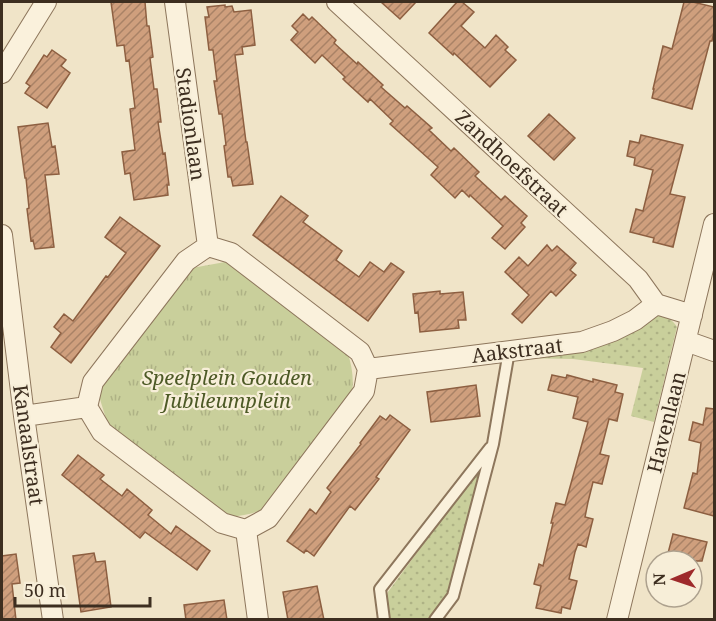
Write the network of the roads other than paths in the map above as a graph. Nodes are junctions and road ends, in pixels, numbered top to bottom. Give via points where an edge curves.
1 (46, 2) edge
2 (175, 2) edge
3 (337, 2) edge
4 (2, 73) edge
5 (714, 224) edge
6 (2, 235) edge
7 (208, 246) junction
8 (657, 304) junction
9 (692, 315) junction
10 (686, 341) junction
11 (509, 351) junction
12 (714, 351) edge
13 (368, 369) junction
14 (87, 407) junction
15 (24, 416) junction
16 (493, 444) junction
17 (246, 530) junction
18 (53, 620) edge
19 (258, 620) edge
20 (384, 620) edge
21 (435, 620) edge
22 (617, 620) edge

1 - 4 street
2 - 7 street, Stadionlaan
3 - 8 street, Zandhoefstraat via 638,279
5 - 9 street, Havenlaan
6 - 15 street, Kanaalstraat
7 - 13 street via 231,253 281,290 360,351
7 - 14 street via 186,261 93,382
8 - 9 street
8 - 11 street, Aakstraat via 635,320 582,342
9 - 10 street, Havenlaan
10 - 12 street
10 - 22 street, Havenlaan
11 - 13 street, Aakstraat
11 - 16 lane
13 - 17 street via 364,391 275,509 268,518
14 - 15 street
14 - 17 street via 102,432 222,523
15 - 18 street, Kanaalstraat
16 - 20 lane via 380,589
16 - 21 lane via 453,596
17 - 19 street

